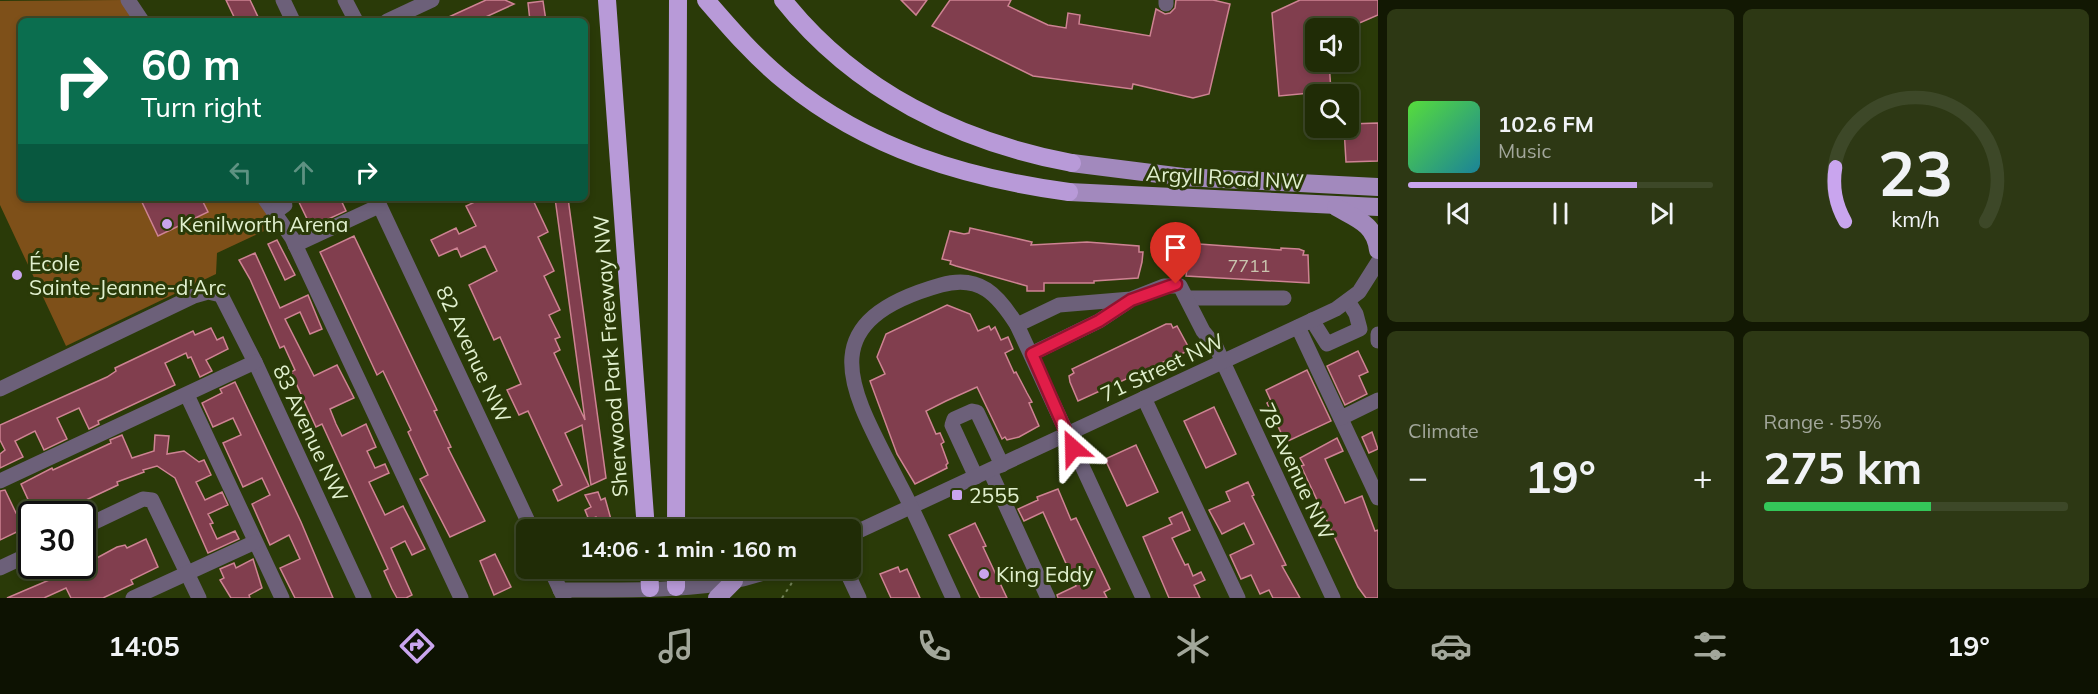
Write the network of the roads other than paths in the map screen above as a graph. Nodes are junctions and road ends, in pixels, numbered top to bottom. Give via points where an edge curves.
1 (128, 0) edge
2 (283, 0) edge
3 (345, 0) edge
4 (432, 0) edge
5 (607, 0) edge
6 (678, 0) edge
7 (706, 0) edge
8 (783, 0) edge
9 (140, 18) edge
10 (292, 18) edge
11 (354, 18) edge
12 (393, 18) edge
13 (1071, 164) joint
14 (1378, 187) edge
15 (1069, 192) joint
16 (266, 201) edge
17 (282, 201) edge
18 (377, 202) edge
19 (1332, 205) junction
20 (1378, 207) edge
21 (274, 213) junction
22 (295, 244) junction
23 (1378, 250) edge
24 (1374, 269) edge
25 (1378, 290) edge
26 (1187, 298) junction
27 (1284, 298) dead end
28 (1131, 300) junction
29 (1348, 301) junction
30 (1312, 320) junction
31 (1017, 325) junction
32 (1298, 327) junction
33 (1378, 334) edge
34 (1378, 341) edge
35 (1032, 354) junction
36 (1223, 361) junction
37 (255, 362) junction
38 (0, 389) edge
39 (187, 394) junction
40 (1144, 398) junction
41 (1378, 400) edge
42 (1341, 418) junction
43 (1067, 434) junction
44 (989, 471) junction
45 (0, 481) edge
46 (1378, 498) edge
47 (910, 507) junction
48 (527, 519) edge
49 (645, 519) edge
50 (676, 519) edge
51 (96, 521) edge
52 (861, 530) edge
53 (255, 542) junction
54 (18, 560) edge
55 (0, 568) edge
56 (187, 573) junction
57 (555, 579) edge
58 (741, 579) edge
59 (850, 579) edge
60 (734, 581) junction
61 (676, 592) edge
62 (651, 593) edge
63 (562, 594) edge
64 (133, 598) edge
65 (199, 598) edge
66 (282, 598) edge
67 (364, 598) edge
68 (461, 598) edge
69 (717, 598) edge
70 (859, 598) edge
71 (953, 598) edge
72 (1048, 598) edge
73 (1143, 598) edge
74 (1238, 598) edge
75 (1333, 598) edge

1 - 9 street
2 - 10 street
3 - 11 street
4 - 12 street
5 - 49 highway, Sherwood Park Freeway NW
6 - 50 highway
7 - 15 highway via 742,42 786,82 846,123 885,143 968,175
8 - 13 highway via 807,30 893,97 949,128 1008,150
13 - 14 main road, Argyll Road NW via 1172,176
15 - 19 main road, Argyll Road NW
16 - 21 street
17 - 21 street via 285,206
18 - 22 street
18 - 48 street, 82 Avenue NW
19 - 20 main road, Argyll Road NW
19 - 23 main road via 1370,227
21 - 22 street
22 - 68 street
24 - 25 street
24 - 29 street, 71 Street NW
26 - 27 street
26 - 28 street via 1176,284
26 - 36 street, 78 Avenue NW
28 - 31 street via 1059,305
28 - 35 street via 1099,321
29 - 30 street, 71 Street NW
29 - 30 street via 1360,329 1327,344
30 - 32 street, 71 Street NW
31 - 35 street
31 - 47 street via 993,291 972,283 949,283 922,290 885,308 863,326 854,342 850,370 860,408
32 - 36 street, 71 Street NW
32 - 42 street
33 - 34 street
35 - 43 street
36 - 40 street, 71 Street NW
36 - 75 street, 78 Avenue NW
37 - 38 street, 83 Avenue NW via 227,303 213,292 194,296
37 - 39 street
37 - 67 street, 83 Avenue NW
39 - 45 street
39 - 53 street
40 - 43 street, 71 Street NW
40 - 74 street
41 - 42 street
42 - 46 street
43 - 44 street, 71 Street NW
43 - 73 street
44 - 47 street, 71 Street NW
44 - 72 street
47 - 52 street, 71 Street NW
47 - 71 street
51 - 56 street via 143,499 152,500
53 - 56 street
53 - 66 street
54 - 55 street
56 - 64 street
56 - 65 street
57 - 63 street
58 - 60 street
59 - 70 street
60 - 61 street
60 - 69 main road
61 - 62 street
62 - 63 street

